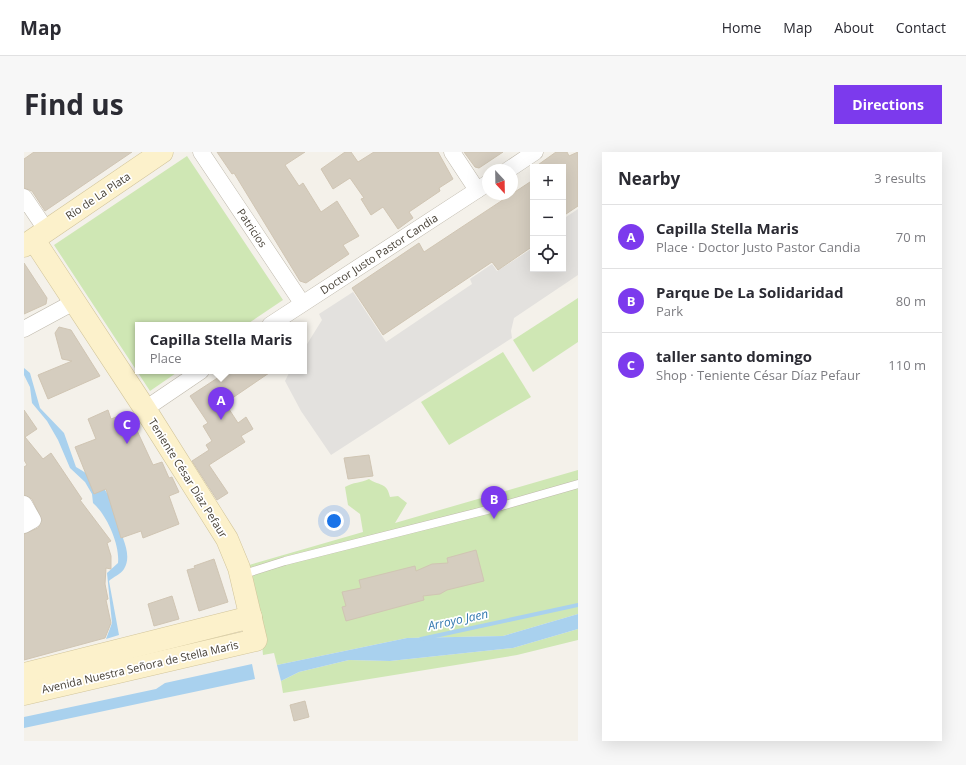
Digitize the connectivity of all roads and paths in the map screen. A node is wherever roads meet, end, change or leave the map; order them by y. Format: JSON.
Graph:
{"nodes":[{"id":1,"x":162,"y":152,"type":"edge"},
{"id":2,"x":201,"y":152,"type":"edge"},
{"id":3,"x":452,"y":152,"type":"edge"},
{"id":4,"x":535,"y":152,"type":"edge"},
{"id":5,"x":517,"y":164,"type":"edge"},
{"id":6,"x":482,"y":186,"type":"edge"},
{"id":7,"x":482,"y":188,"type":"edge"},
{"id":8,"x":24,"y":197,"type":"edge"},
{"id":9,"x":35,"y":239,"type":"edge"},
{"id":10,"x":74,"y":302,"type":"junction"},
{"id":11,"x":302,"y":303,"type":"junction"},
{"id":12,"x":274,"y":322,"type":"edge"},
{"id":13,"x":24,"y":329,"type":"edge"},
{"id":14,"x":196,"y":374,"type":"edge"},
{"id":15,"x":145,"y":408,"type":"junction"},
{"id":16,"x":578,"y":484,"type":"edge"},
{"id":17,"x":24,"y":504,"type":"edge"},
{"id":18,"x":24,"y":525,"type":"edge"},
{"id":19,"x":240,"y":575,"type":"junction"},
{"id":20,"x":251,"y":617,"type":"junction"},
{"id":21,"x":257,"y":645,"type":"joint"},
{"id":22,"x":24,"y":674,"type":"edge"},
{"id":23,"x":24,"y":694,"type":"edge"}],
"edges":[{"from":1,"to":9,"type":"street","name":"Río de La Plata"},
{"from":2,"to":11,"type":"street","name":"Patricios"},
{"from":3,"to":6,"type":"street"},
{"from":4,"to":5,"type":"street"},
{"from":7,"to":11,"type":"street","name":"Doctor Justo Pastor Candia"},
{"from":8,"to":9,"type":"street","name":"Teniente César Díaz Pefaur"},
{"from":9,"to":10,"type":"street","name":"Teniente César Díaz Pefaur"},
{"from":10,"to":13,"type":"street"},
{"from":10,"to":15,"type":"street","name":"Teniente César Díaz Pefaur"},
{"from":11,"to":12,"type":"street","name":"Doctor Justo Pastor Candia"},
{"from":14,"to":15,"type":"street"},
{"from":15,"to":19,"type":"street","name":"Teniente César Díaz Pefaur"},
{"from":16,"to":19,"type":"lane"},
{"from":17,"to":18,"type":"street"},
{"from":19,"to":20,"type":"street","name":"Teniente César Díaz Pefaur"},
{"from":20,"to":21,"type":"street","name":"Teniente César Díaz Pefaur"},
{"from":20,"to":22,"type":"street","name":"Avenida Nuestra Señora de Stella Maris"},
{"from":21,"to":23,"type":"street","name":"Avenida Nuestra Señora de Stella Maris"}]}
